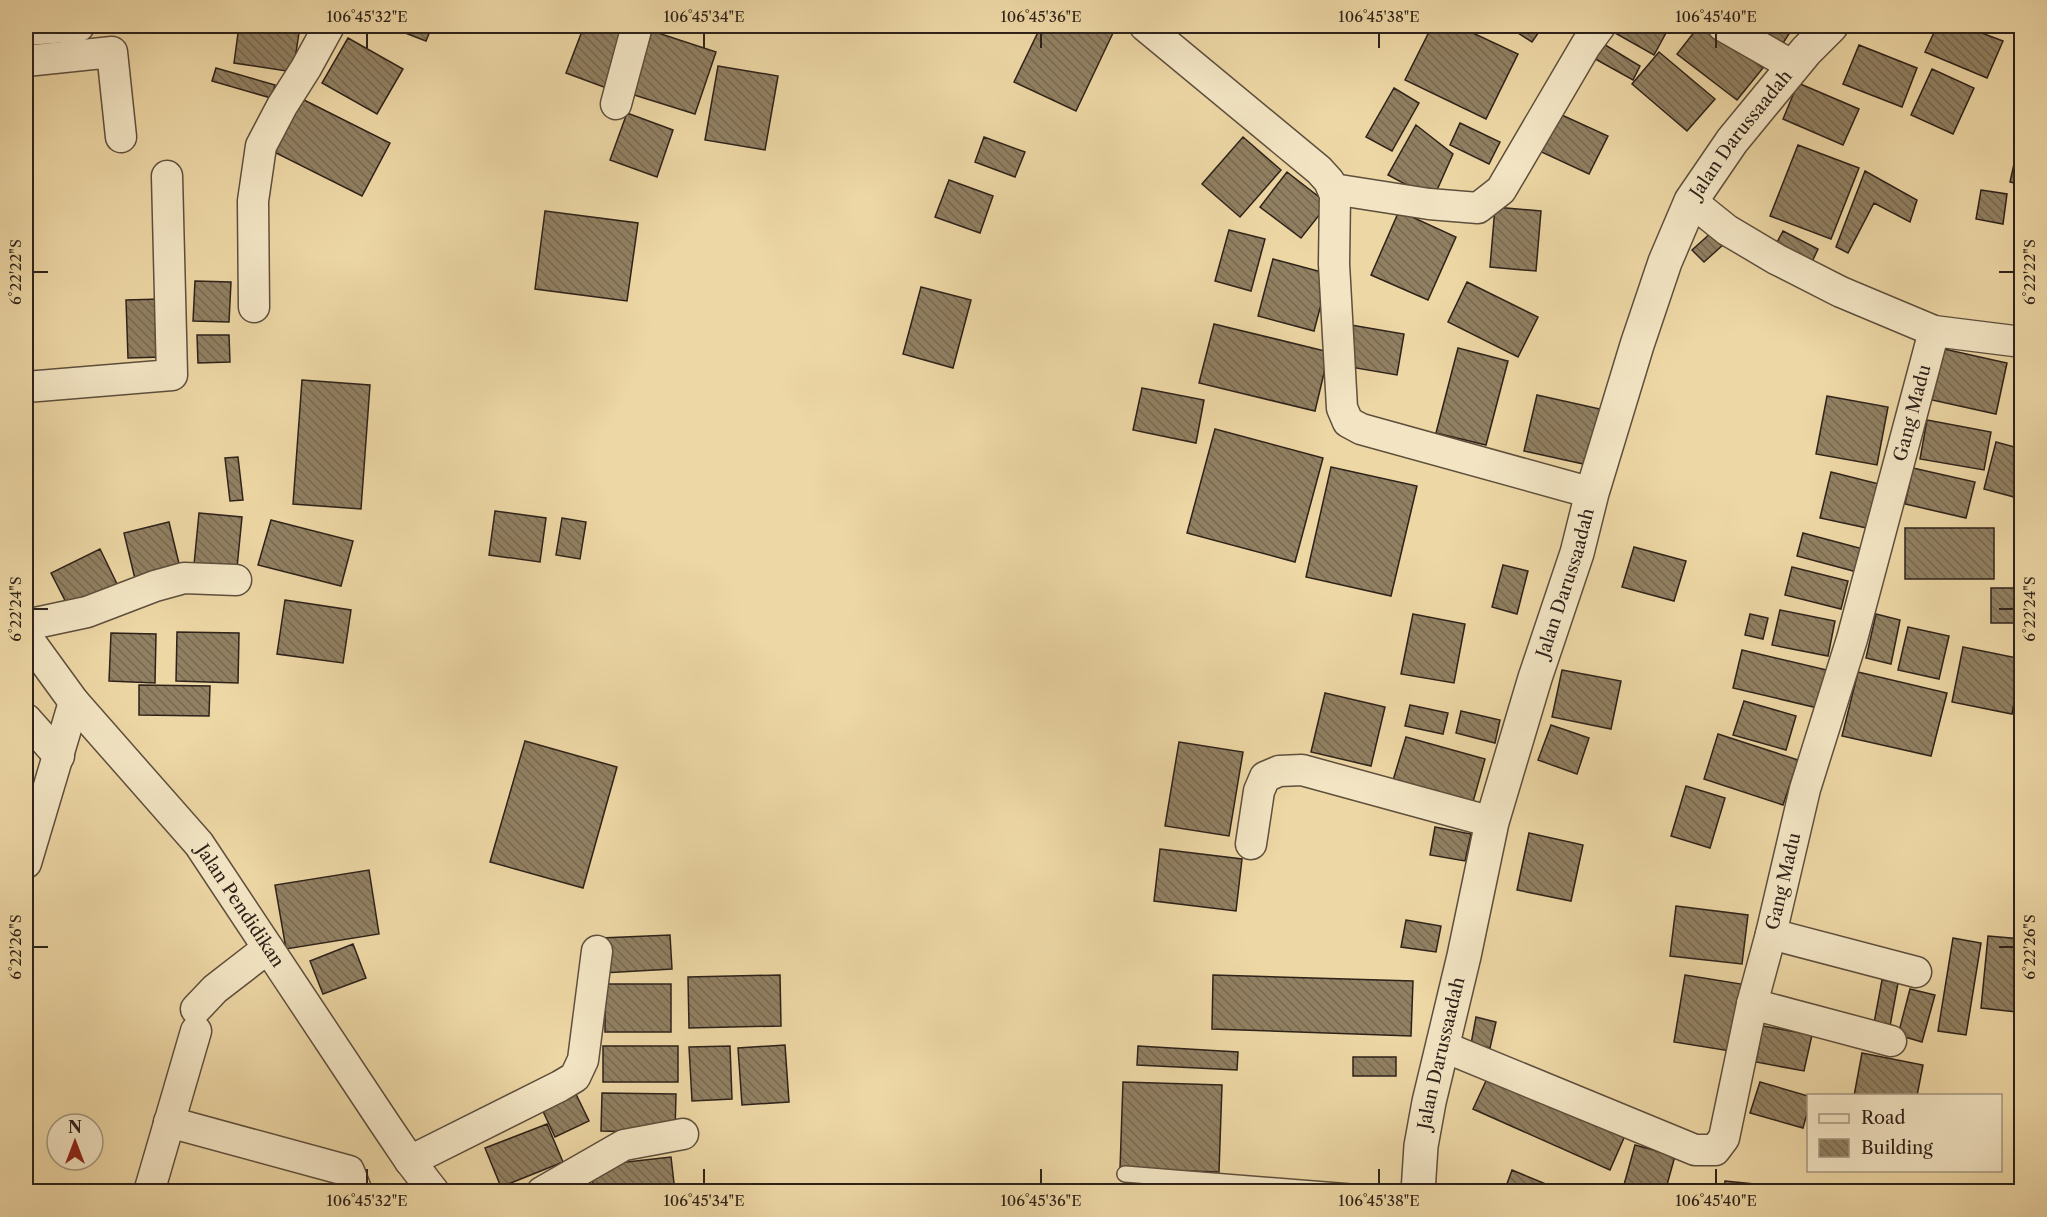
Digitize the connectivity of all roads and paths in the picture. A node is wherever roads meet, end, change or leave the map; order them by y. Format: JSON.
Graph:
{"nodes":[{"id":1,"x":79,"y":26,"type":"edge"},
{"id":2,"x":329,"y":26,"type":"edge"},
{"id":3,"x":637,"y":26,"type":"edge"},
{"id":4,"x":1146,"y":26,"type":"edge"},
{"id":5,"x":1600,"y":26,"type":"edge"},
{"id":6,"x":1723,"y":26,"type":"edge"},
{"id":7,"x":1831,"y":26,"type":"edge"},
{"id":8,"x":26,"y":30,"type":"edge"},
{"id":9,"x":26,"y":61,"type":"edge"},
{"id":10,"x":1793,"y":66,"type":"junction"},
{"id":11,"x":616,"y":104,"type":"dead end"},
{"id":12,"x":121,"y":137,"type":"dead end"},
{"id":13,"x":167,"y":176,"type":"dead end"},
{"id":14,"x":1333,"y":189,"type":"junction"},
{"id":15,"x":1692,"y":201,"type":"junction"},
{"id":16,"x":254,"y":308,"type":"dead end"},
{"id":17,"x":1934,"y":330,"type":"junction"},
{"id":18,"x":2022,"y":342,"type":"edge"},
{"id":19,"x":26,"y":387,"type":"edge"},
{"id":20,"x":1592,"y":493,"type":"junction"},
{"id":21,"x":236,"y":580,"type":"dead end"},
{"id":22,"x":26,"y":625,"type":"edge"},
{"id":23,"x":26,"y":636,"type":"edge"},
{"id":24,"x":74,"y":702,"type":"junction"},
{"id":25,"x":26,"y":719,"type":"edge"},
{"id":26,"x":59,"y":756,"type":"junction"},
{"id":27,"x":1492,"y":822,"type":"junction"},
{"id":28,"x":1251,"y":844,"type":"dead end"},
{"id":29,"x":26,"y":863,"type":"edge"},
{"id":30,"x":1771,"y":934,"type":"junction"},
{"id":31,"x":268,"y":948,"type":"junction"},
{"id":32,"x":597,"y":951,"type":"dead end"},
{"id":33,"x":1916,"y":972,"type":"dead end"},
{"id":34,"x":1752,"y":1004,"type":"junction"},
{"id":35,"x":1891,"y":1041,"type":"dead end"},
{"id":36,"x":1442,"y":1046,"type":"junction"},
{"id":37,"x":169,"y":1122,"type":"junction"},
{"id":38,"x":683,"y":1134,"type":"dead end"},
{"id":39,"x":410,"y":1161,"type":"junction"},
{"id":40,"x":1125,"y":1174,"type":"dead end"},
{"id":41,"x":149,"y":1191,"type":"edge"},
{"id":42,"x":357,"y":1191,"type":"edge"},
{"id":43,"x":434,"y":1191,"type":"edge"},
{"id":44,"x":542,"y":1191,"type":"edge"},
{"id":45,"x":1351,"y":1191,"type":"edge"},
{"id":46,"x":1418,"y":1191,"type":"edge"}],
"edges":[{"from":1,"to":8,"type":"street"},
{"from":2,"to":16,"type":"street"},
{"from":3,"to":11,"type":"street"},
{"from":4,"to":14,"type":"street"},
{"from":5,"to":14,"type":"street"},
{"from":6,"to":10,"type":"street"},
{"from":7,"to":10,"type":"street","name":"Jalan Darussaadah"},
{"from":9,"to":12,"type":"street"},
{"from":10,"to":15,"type":"street","name":"Jalan Darussaadah"},
{"from":13,"to":19,"type":"street"},
{"from":14,"to":20,"type":"street"},
{"from":15,"to":17,"type":"street"},
{"from":15,"to":20,"type":"street","name":"Jalan Darussaadah"},
{"from":17,"to":18,"type":"street"},
{"from":17,"to":30,"type":"street","name":"Gang Madu"},
{"from":20,"to":27,"type":"street","name":"Jalan Darussaadah"},
{"from":21,"to":22,"type":"street"},
{"from":23,"to":24,"type":"street","name":"Jalan Pendidikan"},
{"from":24,"to":26,"type":"street"},
{"from":24,"to":31,"type":"street","name":"Jalan Pendidikan"},
{"from":25,"to":26,"type":"street"},
{"from":26,"to":29,"type":"street"},
{"from":27,"to":28,"type":"street"},
{"from":27,"to":36,"type":"street","name":"Jalan Darussaadah"},
{"from":30,"to":33,"type":"street"},
{"from":30,"to":34,"type":"street","name":"Gang Madu"},
{"from":31,"to":37,"type":"street"},
{"from":31,"to":39,"type":"street","name":"Jalan Pendidikan"},
{"from":32,"to":39,"type":"street"},
{"from":34,"to":35,"type":"street"},
{"from":34,"to":36,"type":"street","name":"Gang Madu"},
{"from":36,"to":46,"type":"street","name":"Jalan Darussaadah"},
{"from":37,"to":41,"type":"street"},
{"from":37,"to":42,"type":"street"},
{"from":38,"to":44,"type":"street"},
{"from":39,"to":43,"type":"street","name":"Jalan Pendidikan"},
{"from":40,"to":45,"type":"lane"}]}
